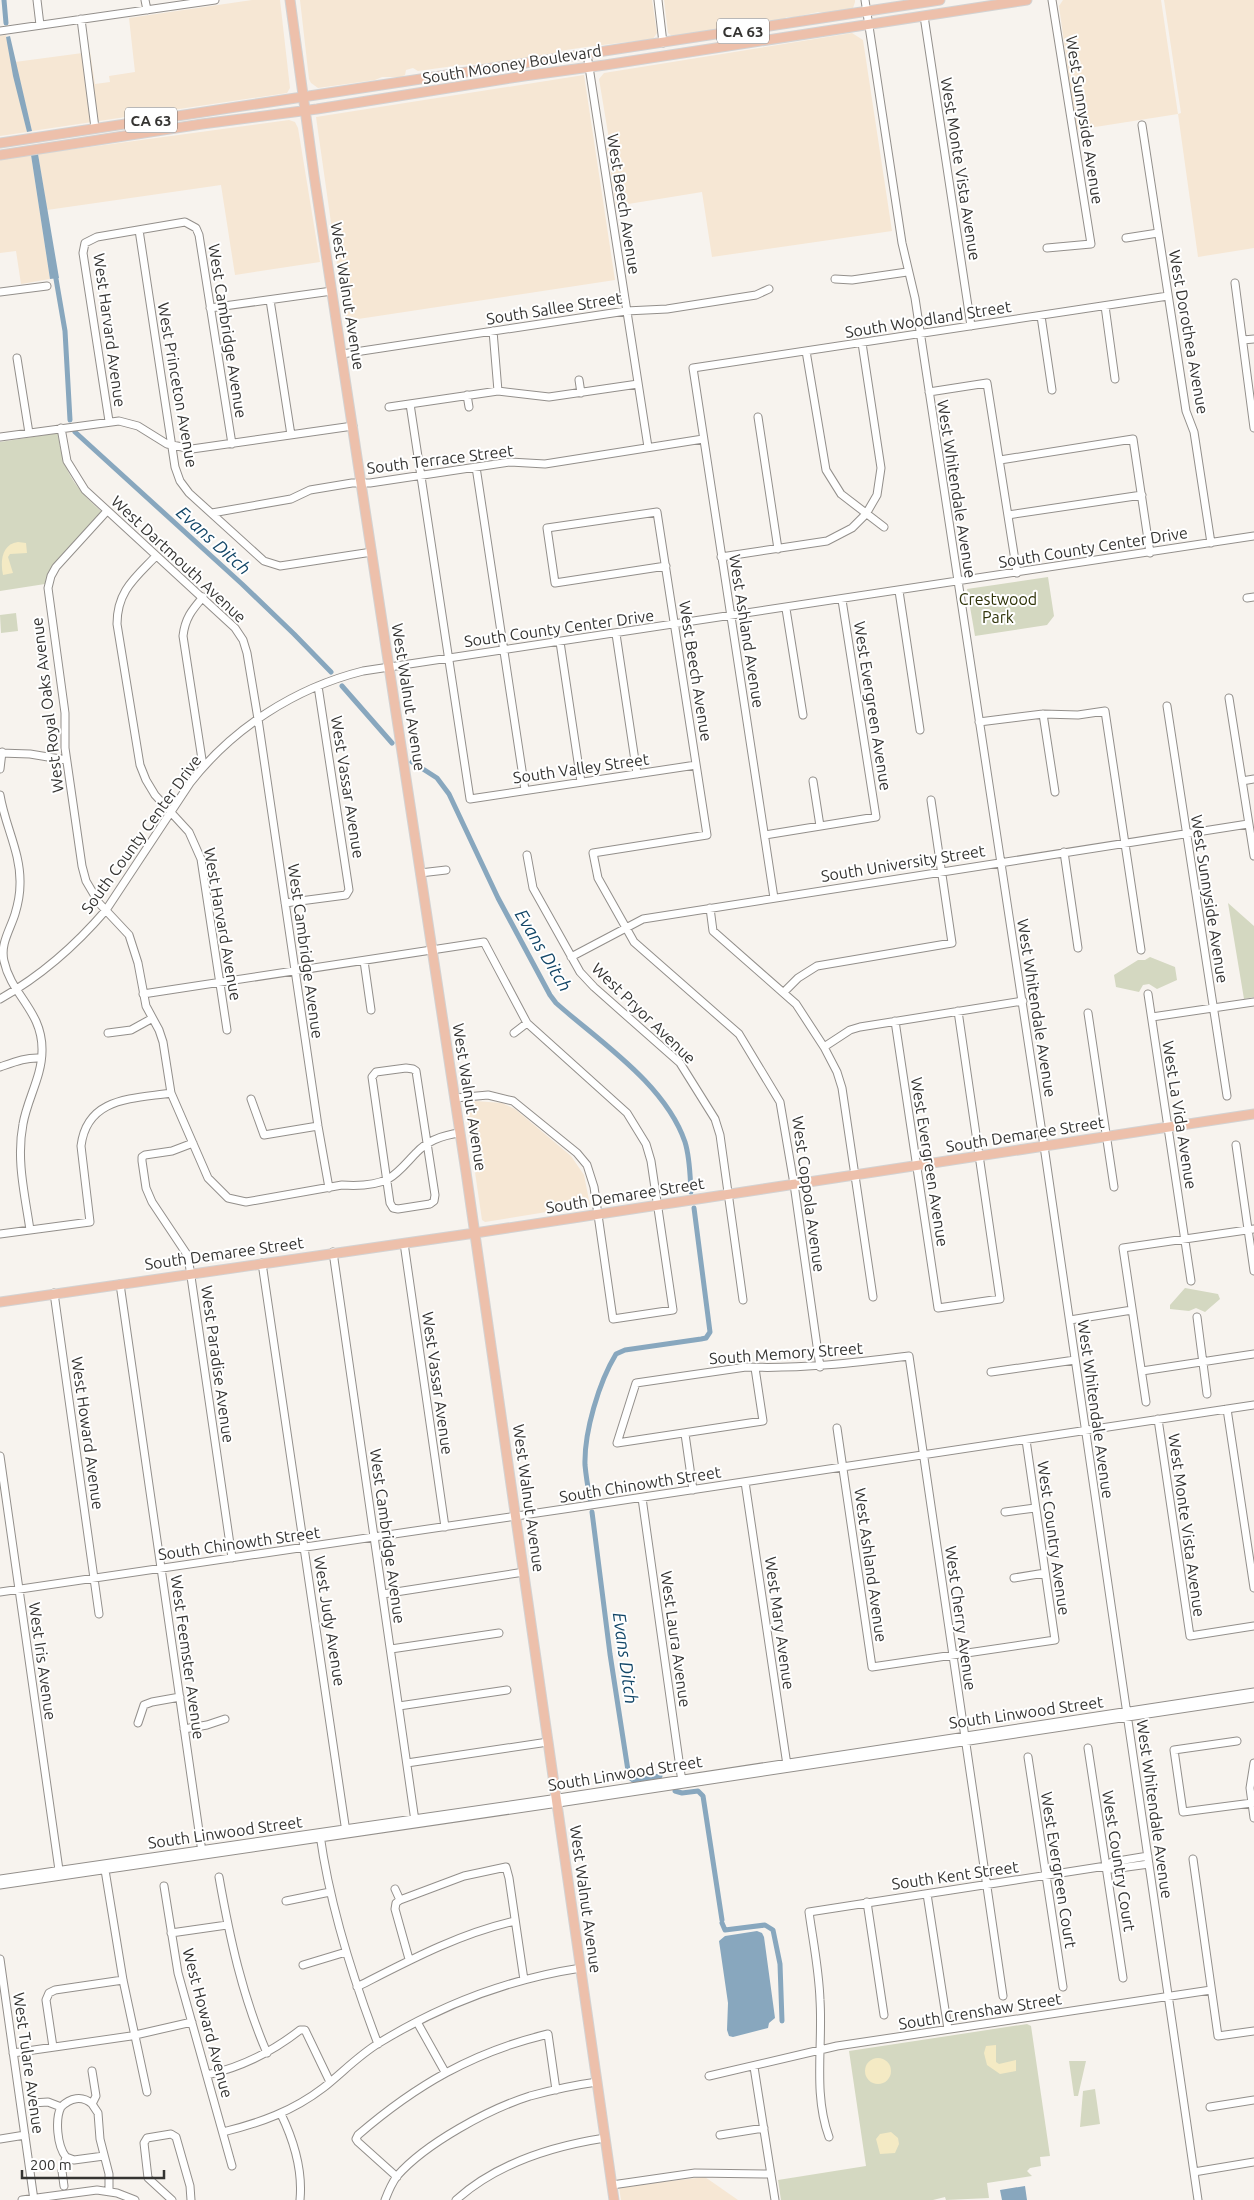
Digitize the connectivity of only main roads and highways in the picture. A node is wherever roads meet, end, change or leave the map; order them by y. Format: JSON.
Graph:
{"nodes":[{"id":1,"x":290,"y":0,"type":"edge"},
{"id":2,"x":940,"y":0,"type":"edge"},
{"id":3,"x":1027,"y":0,"type":"edge"},
{"id":4,"x":303,"y":97,"type":"junction"},
{"id":5,"x":304,"y":111,"type":"junction"},
{"id":6,"x":178,"y":116,"type":"junction"},
{"id":7,"x":95,"y":128,"type":"junction"},
{"id":8,"x":100,"y":140,"type":"junction"},
{"id":9,"x":0,"y":143,"type":"edge"},
{"id":10,"x":4,"y":154,"type":"edge"},
{"id":11,"x":1254,"y":1114,"type":"edge"},
{"id":12,"x":475,"y":1233,"type":"junction"},
{"id":13,"x":0,"y":1302,"type":"edge"},
{"id":14,"x":614,"y":2200,"type":"edge"}],
"edges":[{"from":1,"to":4,"type":"main road","name":"West Walnut Avenue"},
{"from":2,"to":4,"type":"main road","name":"South Mooney Boulevard","number":"CA 63"},
{"from":3,"to":5,"type":"main road","name":"South Mooney Boulevard","number":"CA 63"},
{"from":4,"to":5,"type":"main road","name":"West Walnut Avenue"},
{"from":4,"to":6,"type":"main road","name":"South Mooney Boulevard","number":"CA 63"},
{"from":5,"to":8,"type":"main road","name":"South Mooney Boulevard","number":"CA 63"},
{"from":5,"to":12,"type":"main road","name":"West Walnut Avenue"},
{"from":6,"to":7,"type":"main road","name":"South Mooney Boulevard","number":"CA 63"},
{"from":6,"to":8,"type":"main road"},
{"from":7,"to":9,"type":"main road","name":"South Mooney Boulevard","number":"CA 63"},
{"from":7,"to":10,"type":"main road"},
{"from":8,"to":10,"type":"main road","name":"South Mooney Boulevard","number":"CA 63"},
{"from":11,"to":12,"type":"main road","name":"South Demaree Street"},
{"from":12,"to":13,"type":"main road","name":"South Demaree Street"},
{"from":12,"to":14,"type":"main road","name":"West Walnut Avenue"}]}
